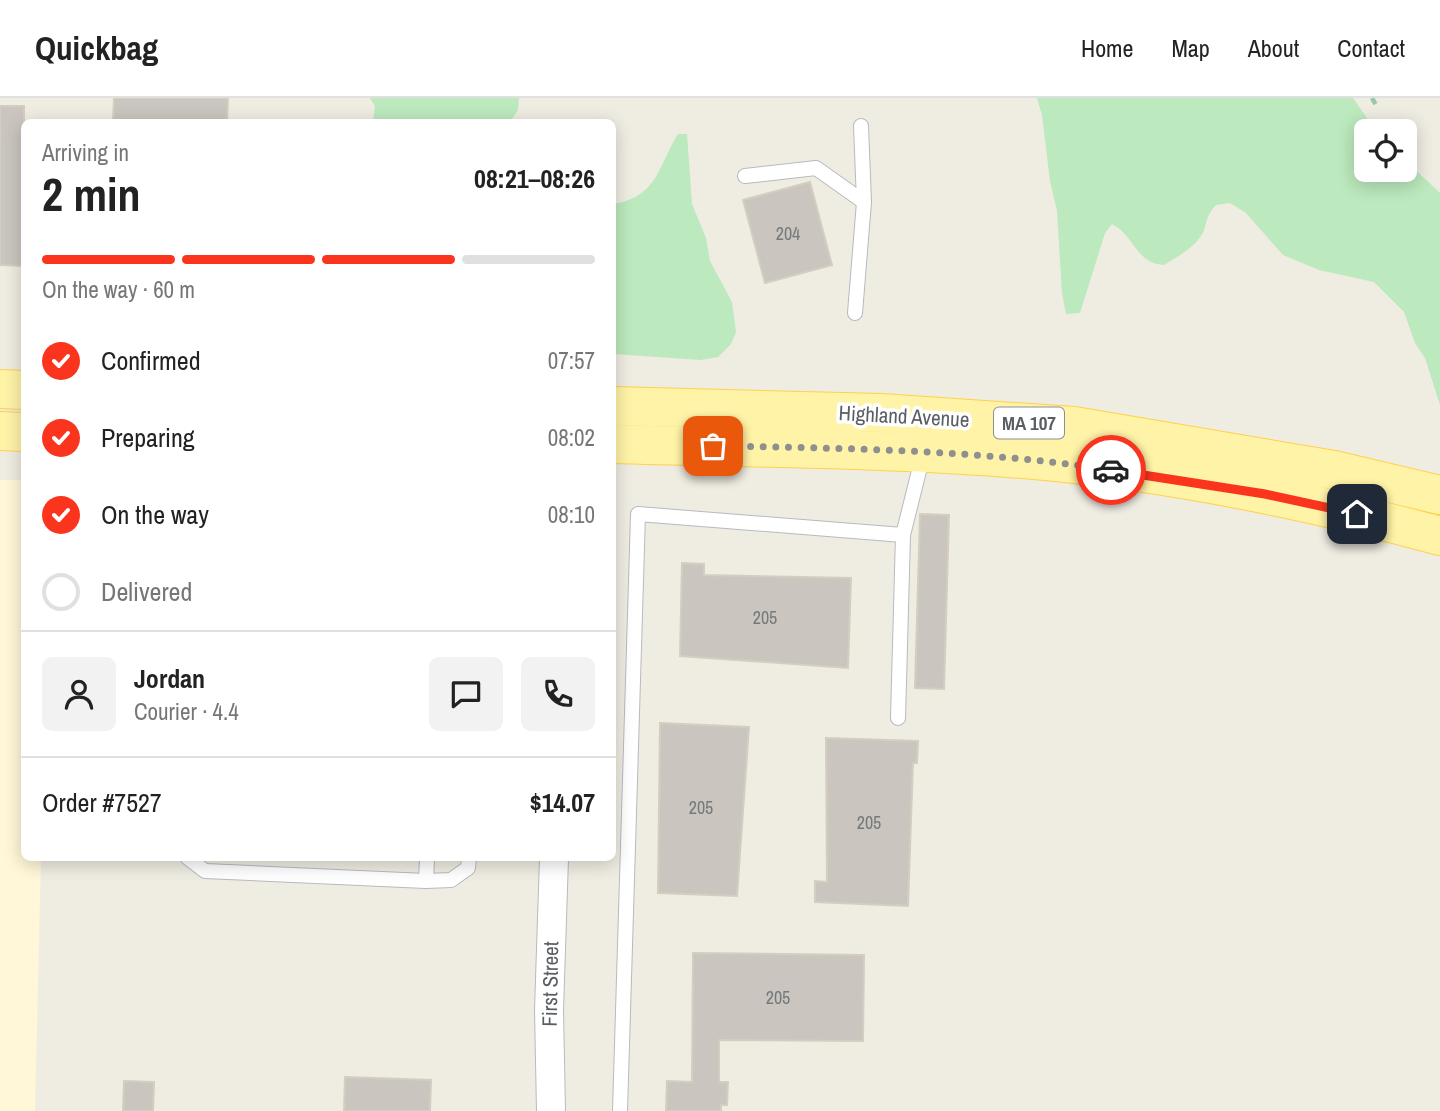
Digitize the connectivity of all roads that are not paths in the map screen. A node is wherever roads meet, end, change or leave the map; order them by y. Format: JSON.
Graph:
{"nodes":[{"id":1,"x":861,"y":126,"type":"dead end"},
{"id":2,"x":745,"y":176,"type":"dead end"},
{"id":3,"x":864,"y":202,"type":"junction"},
{"id":4,"x":855,"y":313,"type":"dead end"},
{"id":5,"x":0,"y":389,"type":"edge"},
{"id":6,"x":21,"y":390,"type":"edge"},
{"id":7,"x":616,"y":406,"type":"edge"},
{"id":8,"x":0,"y":431,"type":"edge"},
{"id":9,"x":21,"y":432,"type":"edge"},
{"id":10,"x":616,"y":444,"type":"edge"},
{"id":11,"x":923,"y":454,"type":"junction"},
{"id":12,"x":1440,"y":495,"type":"edge"},
{"id":13,"x":903,"y":535,"type":"junction"},
{"id":14,"x":1440,"y":536,"type":"edge"},
{"id":15,"x":898,"y":718,"type":"dead end"},
{"id":16,"x":192,"y":861,"type":"edge"},
{"id":17,"x":427,"y":861,"type":"edge"},
{"id":18,"x":469,"y":861,"type":"edge"},
{"id":19,"x":554,"y":861,"type":"edge"},
{"id":20,"x":426,"y":881,"type":"junction"},
{"id":21,"x":551,"y":1111,"type":"edge"},
{"id":22,"x":620,"y":1111,"type":"edge"}],
"edges":[{"from":1,"to":3,"type":"lane"},
{"from":2,"to":3,"type":"lane"},
{"from":3,"to":4,"type":"lane"},
{"from":5,"to":6,"type":"main road"},
{"from":7,"to":12,"type":"main road","name":"Highland Avenue","number":"MA 107"},
{"from":8,"to":9,"type":"main road"},
{"from":10,"to":11,"type":"main road","name":"Highland Avenue","number":"MA 107"},
{"from":11,"to":13,"type":"lane"},
{"from":11,"to":14,"type":"main road","name":"Highland Avenue","number":"MA 107"},
{"from":13,"to":15,"type":"lane"},
{"from":13,"to":22,"type":"lane"},
{"from":16,"to":20,"type":"lane"},
{"from":17,"to":20,"type":"lane"},
{"from":18,"to":20,"type":"lane"},
{"from":19,"to":21,"type":"street","name":"First Street"}]}
